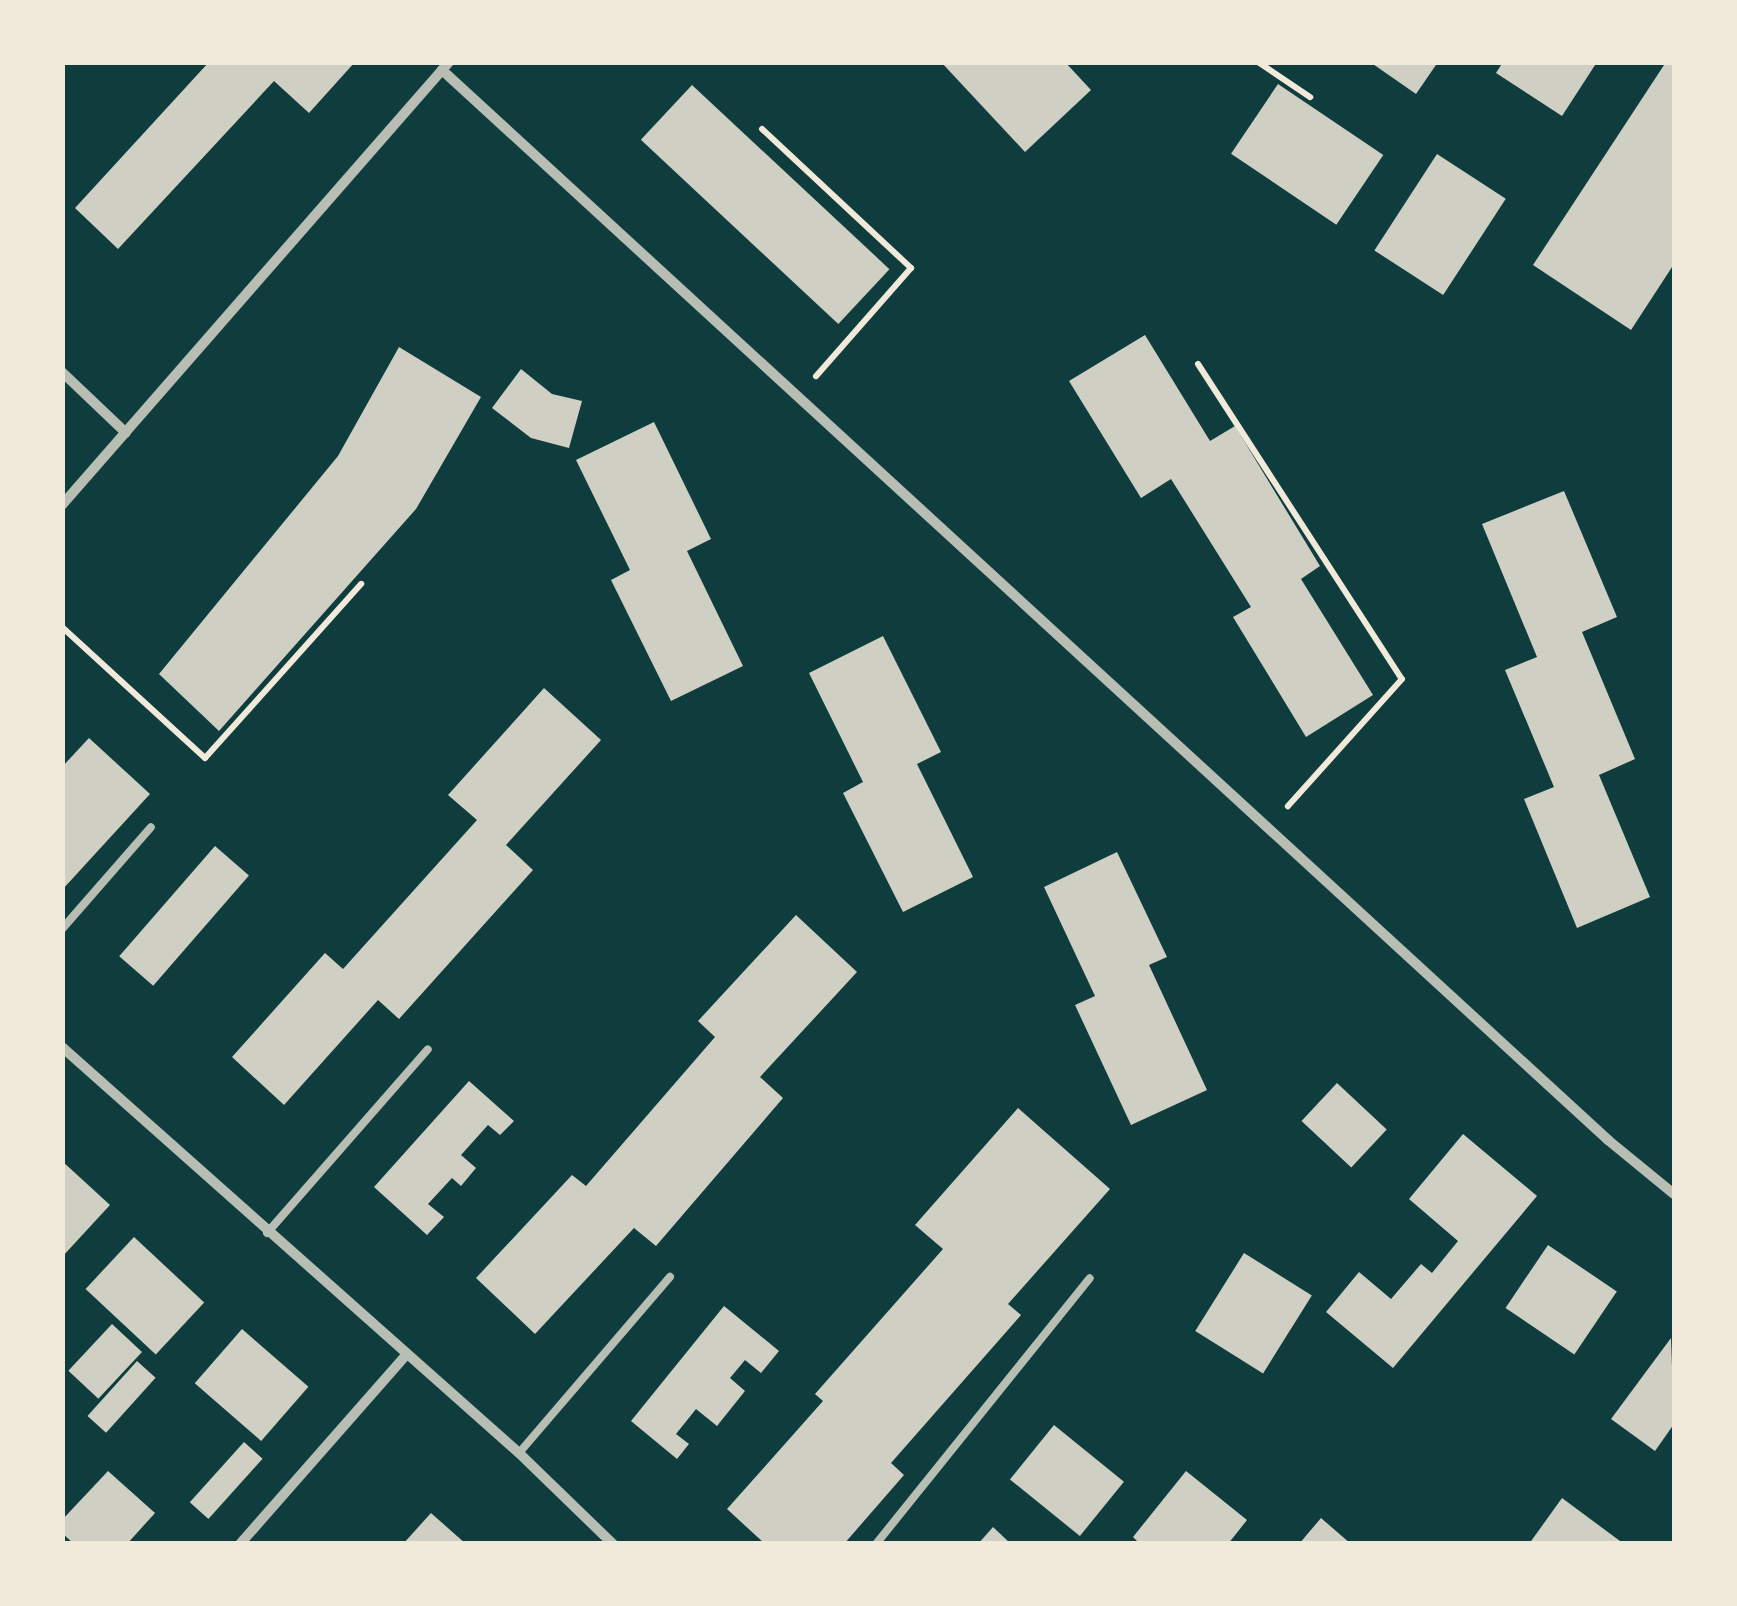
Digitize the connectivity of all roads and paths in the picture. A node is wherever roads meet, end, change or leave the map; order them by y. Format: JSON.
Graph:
{"nodes":[{"id":1,"x":1258,"y":62,"type":"edge"},
{"id":2,"x":445,"y":66,"type":"edge"},
{"id":3,"x":1310,"y":97,"type":"dead end"},
{"id":4,"x":762,"y":130,"type":"dead end"},
{"id":5,"x":1198,"y":364,"type":"dead end"},
{"id":6,"x":62,"y":372,"type":"edge"},
{"id":7,"x":798,"y":396,"type":"junction"},
{"id":8,"x":126,"y":433,"type":"junction"},
{"id":9,"x":62,"y":505,"type":"edge"},
{"id":10,"x":360,"y":584,"type":"dead end"},
{"id":11,"x":62,"y":627,"type":"edge"},
{"id":12,"x":151,"y":827,"type":"dead end"},
{"id":13,"x":1267,"y":830,"type":"junction"},
{"id":14,"x":62,"y":930,"type":"edge"},
{"id":15,"x":62,"y":1047,"type":"edge"},
{"id":16,"x":428,"y":1049,"type":"dead end"},
{"id":17,"x":1674,"y":1194,"type":"edge"},
{"id":18,"x":267,"y":1232,"type":"junction"},
{"id":19,"x":670,"y":1277,"type":"dead end"},
{"id":20,"x":1090,"y":1278,"type":"dead end"},
{"id":21,"x":406,"y":1355,"type":"junction"},
{"id":22,"x":520,"y":1453,"type":"junction"},
{"id":23,"x":240,"y":1544,"type":"edge"},
{"id":24,"x":613,"y":1544,"type":"edge"},
{"id":25,"x":876,"y":1544,"type":"edge"}],
"edges":[{"from":1,"to":3,"type":"path"},
{"from":2,"to":7,"type":"street"},
{"from":2,"to":8,"type":"street"},
{"from":4,"to":7,"type":"path"},
{"from":5,"to":13,"type":"path"},
{"from":6,"to":8,"type":"street"},
{"from":7,"to":13,"type":"street"},
{"from":8,"to":9,"type":"street"},
{"from":10,"to":11,"type":"path"},
{"from":12,"to":14,"type":"lane"},
{"from":13,"to":17,"type":"street"},
{"from":15,"to":18,"type":"street"},
{"from":16,"to":18,"type":"lane"},
{"from":18,"to":21,"type":"street"},
{"from":19,"to":22,"type":"lane"},
{"from":20,"to":25,"type":"lane"},
{"from":21,"to":22,"type":"street"},
{"from":21,"to":23,"type":"street"},
{"from":22,"to":24,"type":"street"}]}
